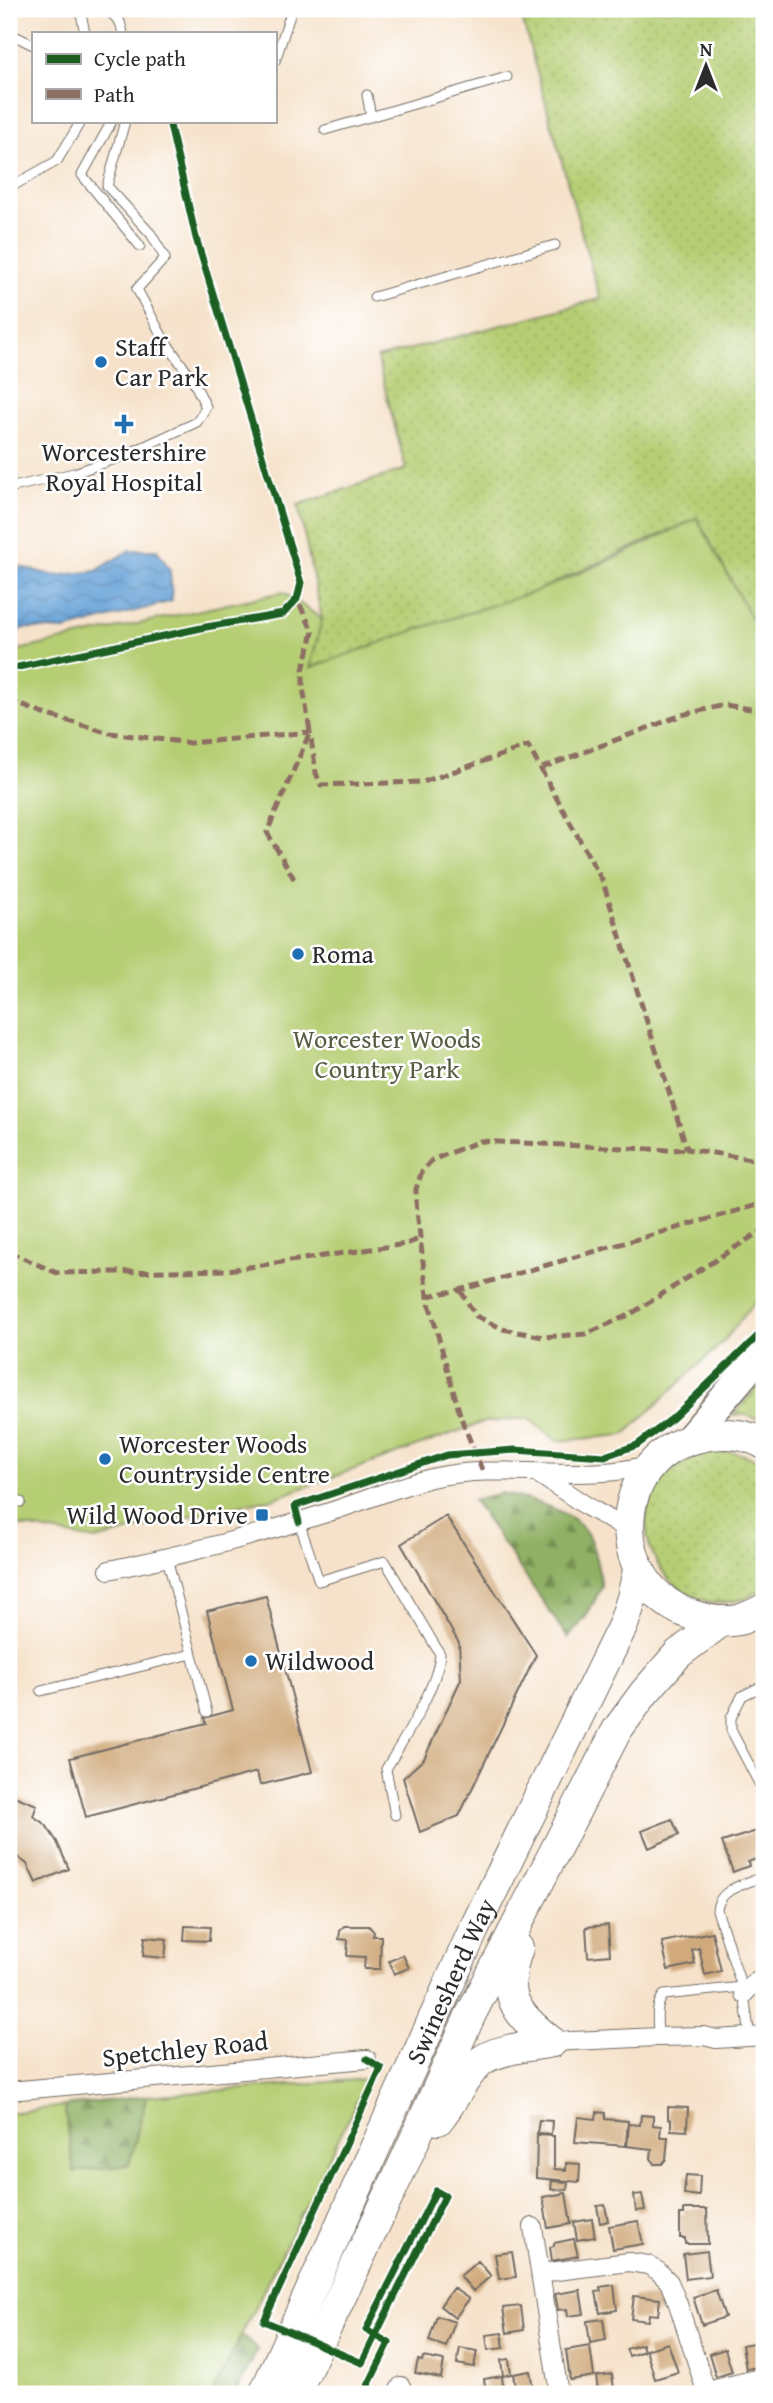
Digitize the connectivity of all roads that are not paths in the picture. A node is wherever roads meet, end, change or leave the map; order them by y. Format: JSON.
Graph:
{"nodes":[{"id":1,"x":80,"y":9,"type":"edge"},
{"id":2,"x":107,"y":9,"type":"edge"},
{"id":3,"x":292,"y":9,"type":"edge"},
{"id":4,"x":85,"y":32,"type":"edge"},
{"id":5,"x":123,"y":32,"type":"edge"},
{"id":6,"x":9,"y":33,"type":"edge"},
{"id":7,"x":32,"y":44,"type":"edge"},
{"id":8,"x":276,"y":58,"type":"edge"},
{"id":9,"x":508,"y":77,"type":"dead end"},
{"id":10,"x":367,"y":95,"type":"dead end"},
{"id":11,"x":371,"y":117,"type":"junction"},
{"id":12,"x":80,"y":122,"type":"edge"},
{"id":13,"x":111,"y":122,"type":"edge"},
{"id":14,"x":125,"y":122,"type":"edge"},
{"id":15,"x":325,"y":130,"type":"dead end"},
{"id":16,"x":9,"y":188,"type":"edge"},
{"id":17,"x":555,"y":245,"type":"dead end"},
{"id":18,"x":139,"y":246,"type":"dead end"},
{"id":19,"x":374,"y":298,"type":"dead end"},
{"id":20,"x":9,"y":488,"type":"edge"},
{"id":21,"x":764,"y":1351,"type":"edge"},
{"id":22,"x":688,"y":1440,"type":"junction"},
{"id":23,"x":764,"y":1444,"type":"edge"},
{"id":24,"x":653,"y":1464,"type":"junction"},
{"id":25,"x":537,"y":1473,"type":"junction"},
{"id":26,"x":9,"y":1498,"type":"edge"},
{"id":27,"x":21,"y":1502,"type":"dead end"},
{"id":28,"x":299,"y":1522,"type":"junction"},
{"id":29,"x":628,"y":1530,"type":"junction"},
{"id":30,"x":167,"y":1558,"type":"junction"},
{"id":31,"x":109,"y":1570,"type":"dead end"},
{"id":32,"x":638,"y":1570,"type":"junction"},
{"id":33,"x":764,"y":1609,"type":"edge"},
{"id":34,"x":722,"y":1621,"type":"junction"},
{"id":35,"x":192,"y":1654,"type":"junction"},
{"id":36,"x":764,"y":1685,"type":"edge"},
{"id":37,"x":41,"y":1691,"type":"dead end"},
{"id":38,"x":207,"y":1712,"type":"dead end"},
{"id":39,"x":618,"y":1730,"type":"junction"},
{"id":40,"x":764,"y":1793,"type":"edge"},
{"id":41,"x":395,"y":1815,"type":"dead end"},
{"id":42,"x":764,"y":1876,"type":"edge"},
{"id":43,"x":764,"y":1977,"type":"edge"},
{"id":44,"x":743,"y":1990,"type":"junction"},
{"id":45,"x":759,"y":2033,"type":"edge"},
{"id":46,"x":658,"y":2037,"type":"junction"},
{"id":47,"x":552,"y":2042,"type":"junction"},
{"id":48,"x":367,"y":2059,"type":"dead end"},
{"id":49,"x":9,"y":2091,"type":"edge"},
{"id":50,"x":406,"y":2159,"type":"junction"},
{"id":51,"x":533,"y":2227,"type":"dead end"},
{"id":52,"x":541,"y":2273,"type":"junction"},
{"id":53,"x":764,"y":2377,"type":"edge"},
{"id":54,"x":707,"y":2392,"type":"edge"},
{"id":55,"x":264,"y":2394,"type":"edge"},
{"id":56,"x":295,"y":2394,"type":"edge"},
{"id":57,"x":559,"y":2394,"type":"edge"}],
"edges":[{"from":1,"to":4,"type":"lane"},
{"from":2,"to":5,"type":"lane"},
{"from":3,"to":8,"type":"lane"},
{"from":6,"to":7,"type":"lane"},
{"from":9,"to":11,"type":"lane"},
{"from":10,"to":11,"type":"lane"},
{"from":11,"to":15,"type":"lane"},
{"from":12,"to":16,"type":"lane"},
{"from":13,"to":18,"type":"lane"},
{"from":14,"to":20,"type":"lane"},
{"from":17,"to":19,"type":"lane"},
{"from":21,"to":22,"type":"main road"},
{"from":22,"to":23,"type":"highway"},
{"from":22,"to":24,"type":"highway"},
{"from":24,"to":25,"type":"street"},
{"from":24,"to":29,"type":"highway"},
{"from":25,"to":28,"type":"street"},
{"from":25,"to":29,"type":"street"},
{"from":26,"to":27,"type":"lane"},
{"from":28,"to":30,"type":"street"},
{"from":28,"to":41,"type":"lane"},
{"from":29,"to":32,"type":"highway"},
{"from":30,"to":31,"type":"street"},
{"from":30,"to":35,"type":"lane"},
{"from":32,"to":34,"type":"highway"},
{"from":32,"to":55,"type":"highway","name":"Swinesherd Way"},
{"from":33,"to":34,"type":"highway"},
{"from":34,"to":39,"type":"highway","name":"Swinesherd Way"},
{"from":35,"to":37,"type":"lane"},
{"from":35,"to":38,"type":"lane"},
{"from":36,"to":40,"type":"lane"},
{"from":39,"to":47,"type":"highway"},
{"from":39,"to":50,"type":"highway","name":"Swinesherd Way"},
{"from":42,"to":44,"type":"lane"},
{"from":43,"to":44,"type":"street"},
{"from":44,"to":45,"type":"lane"},
{"from":44,"to":46,"type":"lane"},
{"from":45,"to":46,"type":"street"},
{"from":46,"to":47,"type":"street"},
{"from":47,"to":50,"type":"highway"},
{"from":48,"to":49,"type":"street","name":"Spetchley Road"},
{"from":50,"to":56,"type":"highway","name":"Swinesherd Way"},
{"from":51,"to":52,"type":"street"},
{"from":52,"to":54,"type":"street"},
{"from":52,"to":57,"type":"street"},
{"from":53,"to":54,"type":"street"}]}
